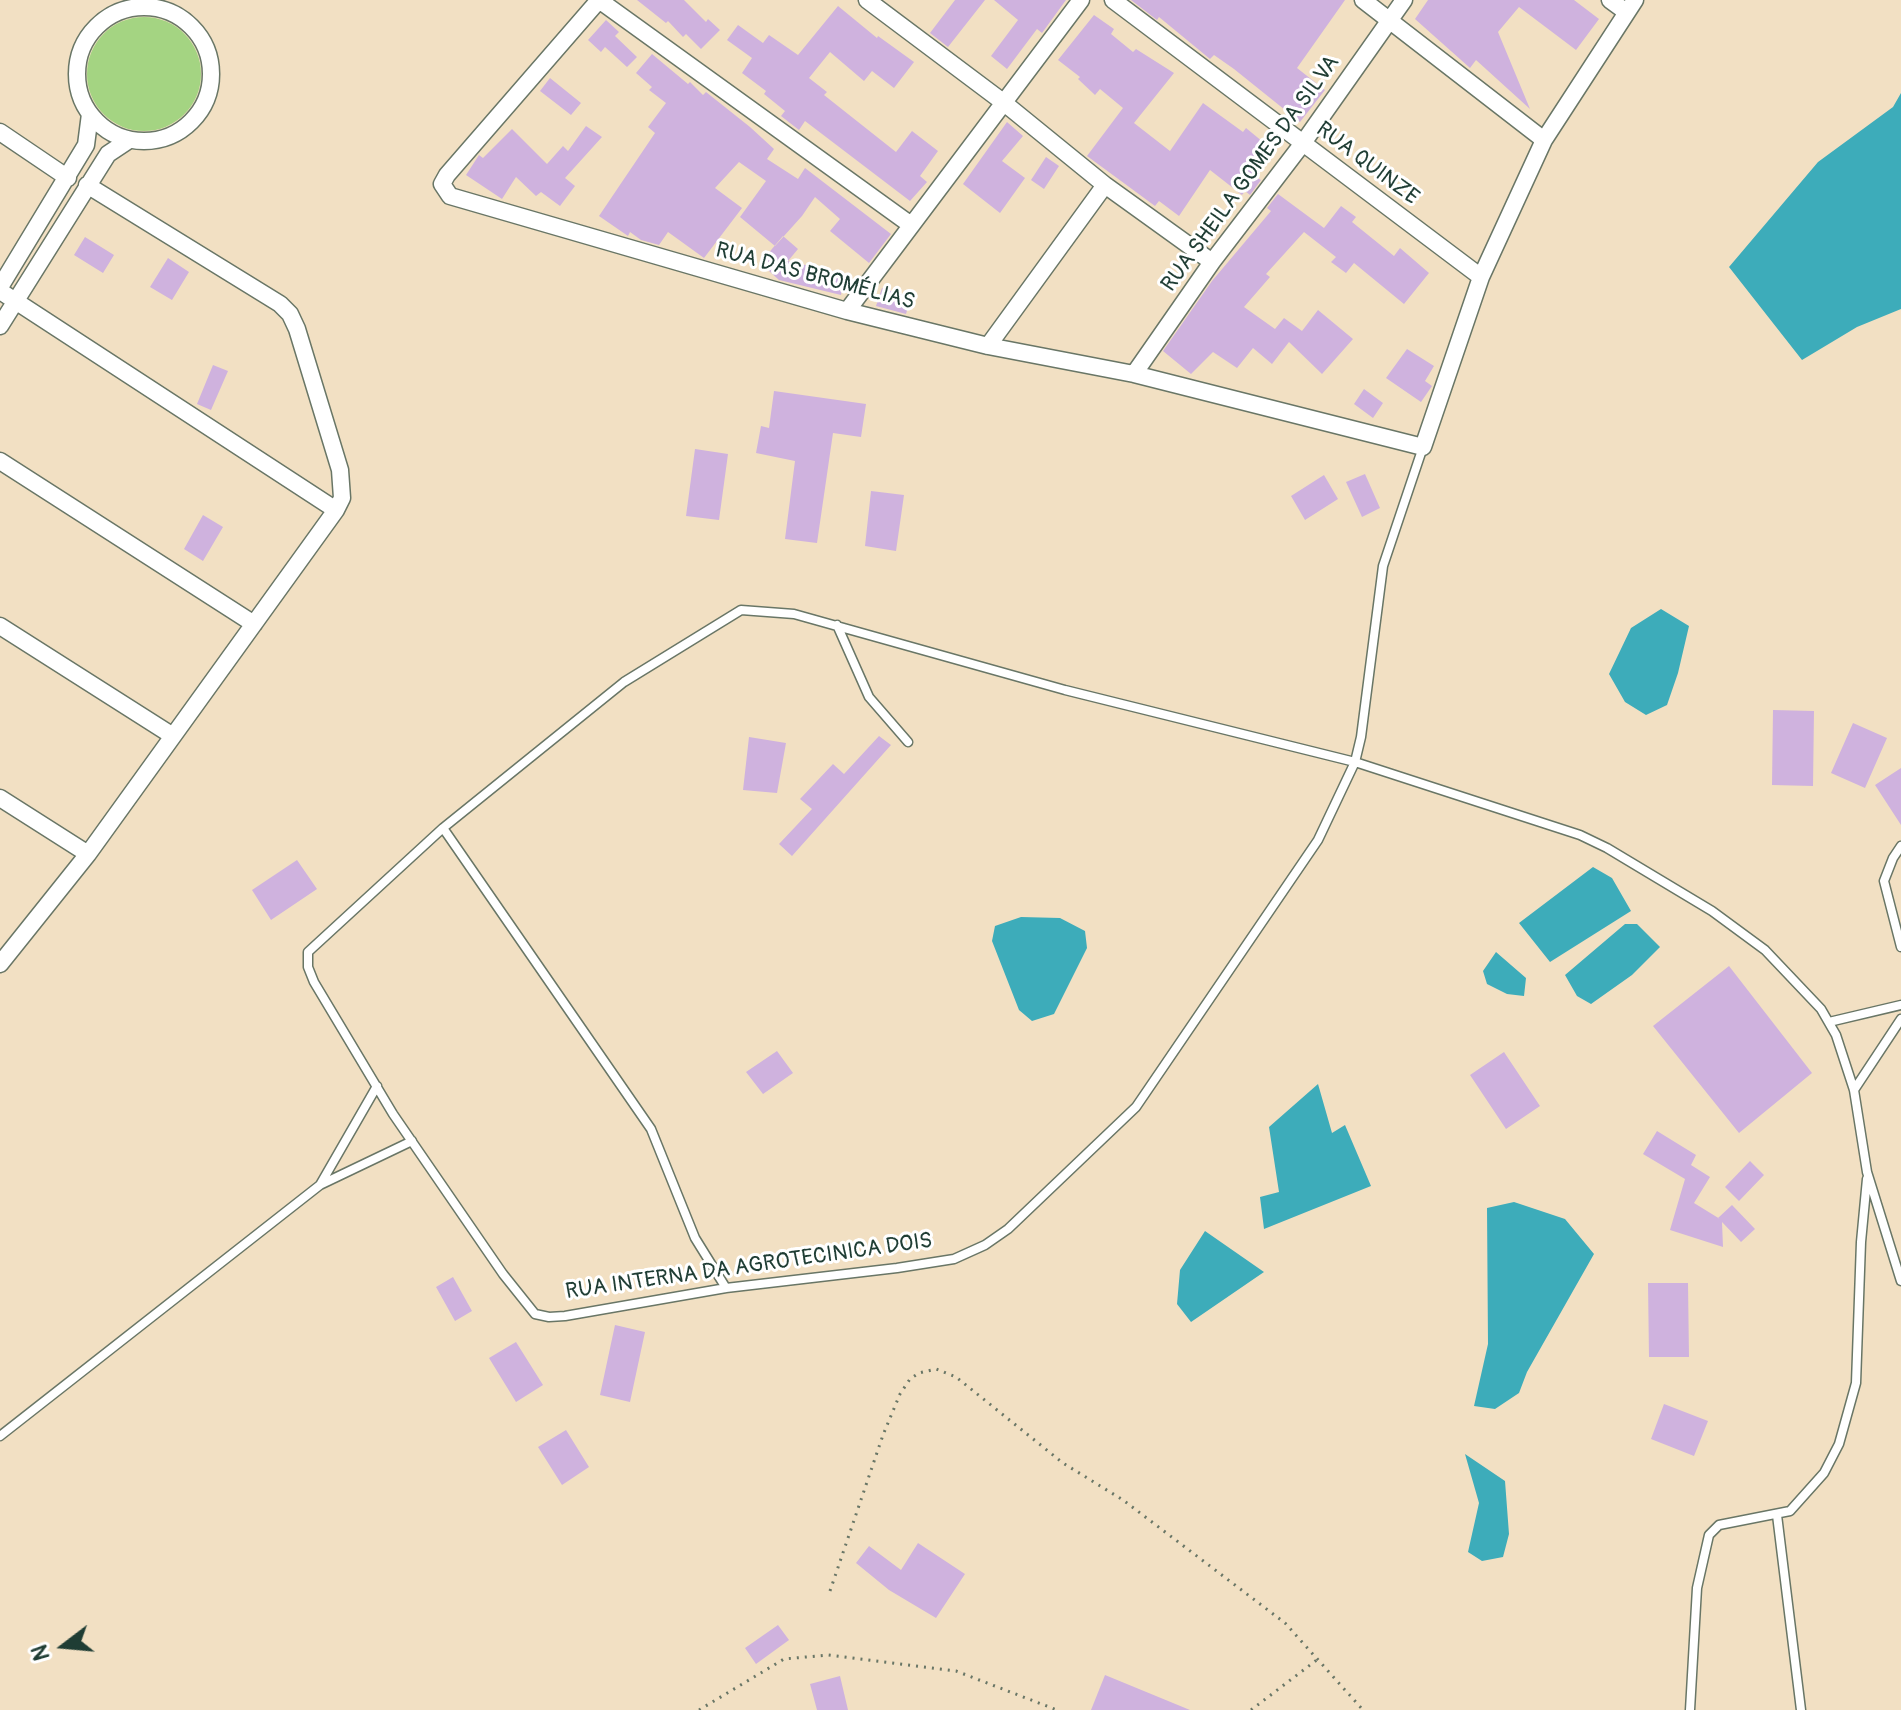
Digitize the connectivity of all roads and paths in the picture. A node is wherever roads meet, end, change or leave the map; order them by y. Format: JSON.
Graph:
{"nodes":[{"id":1,"x":599,"y":0,"type":"edge"},
{"id":2,"x":867,"y":0,"type":"edge"},
{"id":3,"x":1081,"y":0,"type":"edge"},
{"id":4,"x":1113,"y":0,"type":"edge"},
{"id":5,"x":1363,"y":0,"type":"edge"},
{"id":6,"x":1404,"y":0,"type":"edge"},
{"id":7,"x":1610,"y":0,"type":"edge"},
{"id":8,"x":171,"y":6,"type":"edge"},
{"id":9,"x":1630,"y":6,"type":"edge"},
{"id":10,"x":1390,"y":20,"type":"junction"},
{"id":11,"x":1003,"y":102,"type":"junction"},
{"id":12,"x":90,"y":114,"type":"junction"},
{"id":13,"x":0,"y":132,"type":"edge"},
{"id":14,"x":129,"y":140,"type":"junction"},
{"id":15,"x":1544,"y":140,"type":"junction"},
{"id":16,"x":1303,"y":143,"type":"junction"},
{"id":17,"x":68,"y":178,"type":"junction"},
{"id":18,"x":87,"y":185,"type":"junction"},
{"id":19,"x":1105,"y":185,"type":"junction"},
{"id":20,"x":911,"y":225,"type":"junction"},
{"id":21,"x":1212,"y":262,"type":"junction"},
{"id":22,"x":1481,"y":277,"type":"junction"},
{"id":23,"x":0,"y":289,"type":"edge"},
{"id":24,"x":15,"y":301,"type":"junction"},
{"id":25,"x":847,"y":311,"type":"junction"},
{"id":26,"x":0,"y":326,"type":"edge"},
{"id":27,"x":988,"y":346,"type":"junction"},
{"id":28,"x":1134,"y":374,"type":"junction"},
{"id":29,"x":1423,"y":447,"type":"junction"},
{"id":30,"x":0,"y":461,"type":"edge"},
{"id":31,"x":336,"y":510,"type":"junction"},
{"id":32,"x":254,"y":624,"type":"junction"},
{"id":33,"x":837,"y":625,"type":"junction"},
{"id":34,"x":0,"y":626,"type":"edge"},
{"id":35,"x":173,"y":736,"type":"junction"},
{"id":36,"x":908,"y":742,"type":"dead end"},
{"id":37,"x":1355,"y":762,"type":"junction"},
{"id":38,"x":0,"y":798,"type":"edge"},
{"id":39,"x":443,"y":828,"type":"junction"},
{"id":40,"x":1901,"y":846,"type":"edge"},
{"id":41,"x":88,"y":854,"type":"junction"},
{"id":42,"x":1901,"y":947,"type":"edge"},
{"id":43,"x":0,"y":964,"type":"edge"},
{"id":44,"x":1901,"y":1005,"type":"edge"},
{"id":45,"x":1901,"y":1019,"type":"edge"},
{"id":46,"x":1829,"y":1022,"type":"junction"},
{"id":47,"x":377,"y":1086,"type":"junction"},
{"id":48,"x":1854,"y":1090,"type":"junction"},
{"id":49,"x":412,"y":1141,"type":"junction"},
{"id":50,"x":1867,"y":1172,"type":"junction"},
{"id":51,"x":320,"y":1185,"type":"junction"},
{"id":52,"x":1901,"y":1281,"type":"edge"},
{"id":53,"x":726,"y":1288,"type":"junction"},
{"id":54,"x":0,"y":1436,"type":"edge"},
{"id":55,"x":1777,"y":1515,"type":"junction"},
{"id":56,"x":830,"y":1591,"type":"dead end"},
{"id":57,"x":1319,"y":1659,"type":"junction"},
{"id":58,"x":699,"y":1710,"type":"edge"},
{"id":59,"x":1057,"y":1710,"type":"edge"},
{"id":60,"x":1251,"y":1710,"type":"edge"},
{"id":61,"x":1363,"y":1710,"type":"edge"},
{"id":62,"x":1690,"y":1710,"type":"edge"},
{"id":63,"x":1801,"y":1710,"type":"edge"}],
"edges":[{"from":1,"to":20,"type":"street"},
{"from":1,"to":25,"type":"street","name":"RUA DAS BROMÉLIAS"},
{"from":2,"to":11,"type":"street"},
{"from":3,"to":11,"type":"street"},
{"from":4,"to":16,"type":"street","name":"RUA QUINZE"},
{"from":5,"to":10,"type":"street"},
{"from":6,"to":10,"type":"street","name":"RUA SHEILA GOMES DA SILVA"},
{"from":7,"to":9,"type":"street"},
{"from":8,"to":12,"type":"street"},
{"from":8,"to":14,"type":"street"},
{"from":9,"to":15,"type":"street","name":"RUA INTERNA DA AGROTECINICA DOIS"},
{"from":10,"to":15,"type":"street"},
{"from":10,"to":16,"type":"street","name":"RUA SHEILA GOMES DA SILVA"},
{"from":11,"to":19,"type":"street"},
{"from":11,"to":20,"type":"street"},
{"from":12,"to":14,"type":"street"},
{"from":12,"to":17,"type":"street"},
{"from":13,"to":17,"type":"street"},
{"from":14,"to":18,"type":"street"},
{"from":15,"to":22,"type":"street","name":"RUA INTERNA DA AGROTECINICA DOIS"},
{"from":16,"to":21,"type":"street","name":"RUA SHEILA GOMES DA SILVA"},
{"from":16,"to":22,"type":"street","name":"RUA QUINZE"},
{"from":17,"to":23,"type":"street"},
{"from":18,"to":24,"type":"street"},
{"from":18,"to":31,"type":"street"},
{"from":19,"to":21,"type":"street"},
{"from":19,"to":27,"type":"street"},
{"from":20,"to":25,"type":"street"},
{"from":21,"to":28,"type":"street","name":"RUA SHEILA GOMES DA SILVA"},
{"from":22,"to":29,"type":"street","name":"RUA INTERNA DA AGROTECINICA DOIS"},
{"from":23,"to":24,"type":"street"},
{"from":24,"to":26,"type":"street"},
{"from":24,"to":31,"type":"street"},
{"from":25,"to":27,"type":"street","name":"RUA DAS BROMÉLIAS"},
{"from":27,"to":28,"type":"street","name":"RUA DAS BROMÉLIAS"},
{"from":28,"to":29,"type":"street","name":"RUA DAS BROMÉLIAS"},
{"from":29,"to":37,"type":"lane","name":"RUA INTERNA DA AGROTECINICA DOIS"},
{"from":30,"to":32,"type":"street"},
{"from":31,"to":32,"type":"street"},
{"from":32,"to":35,"type":"street"},
{"from":33,"to":36,"type":"lane"},
{"from":33,"to":37,"type":"lane"},
{"from":33,"to":39,"type":"lane"},
{"from":34,"to":35,"type":"street"},
{"from":35,"to":41,"type":"street"},
{"from":37,"to":46,"type":"lane"},
{"from":37,"to":53,"type":"lane","name":"RUA INTERNA DA AGROTECINICA DOIS"},
{"from":38,"to":41,"type":"street"},
{"from":39,"to":47,"type":"lane"},
{"from":39,"to":53,"type":"lane"},
{"from":40,"to":42,"type":"lane"},
{"from":41,"to":43,"type":"street"},
{"from":44,"to":46,"type":"lane"},
{"from":45,"to":48,"type":"lane"},
{"from":46,"to":48,"type":"lane"},
{"from":47,"to":49,"type":"lane"},
{"from":47,"to":51,"type":"lane"},
{"from":48,"to":50,"type":"lane"},
{"from":49,"to":51,"type":"lane"},
{"from":49,"to":53,"type":"lane","name":"RUA INTERNA DA AGROTECINICA DOIS"},
{"from":50,"to":52,"type":"lane"},
{"from":50,"to":55,"type":"lane"},
{"from":51,"to":54,"type":"lane"},
{"from":55,"to":62,"type":"lane"},
{"from":55,"to":63,"type":"lane"},
{"from":56,"to":57,"type":"path"},
{"from":57,"to":60,"type":"path"},
{"from":57,"to":61,"type":"path"},
{"from":58,"to":59,"type":"path"}]}
